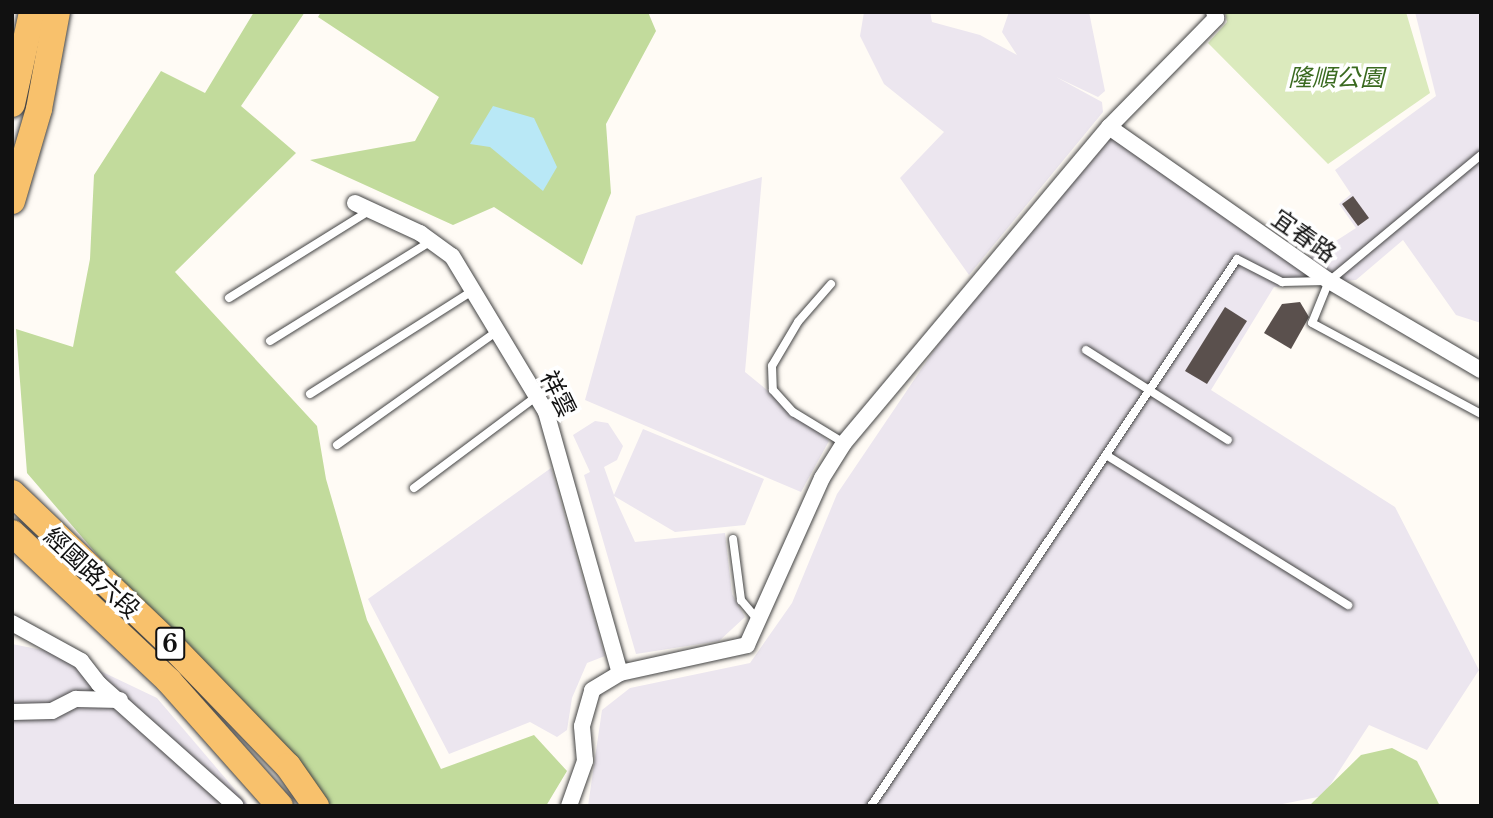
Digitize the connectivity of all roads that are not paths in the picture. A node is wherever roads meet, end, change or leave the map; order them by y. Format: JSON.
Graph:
{"nodes":[{"id":1,"x":32,"y":12,"type":"edge"},
{"id":2,"x":57,"y":12,"type":"edge"},
{"id":3,"x":1214,"y":12,"type":"edge"},
{"id":4,"x":12,"y":104,"type":"edge"},
{"id":5,"x":1109,"y":127,"type":"junction"},
{"id":6,"x":1481,"y":155,"type":"edge"},
{"id":7,"x":12,"y":201,"type":"edge"},
{"id":8,"x":355,"y":203,"type":"dead end"},
{"id":9,"x":371,"y":210,"type":"junction"},
{"id":10,"x":431,"y":241,"type":"junction"},
{"id":11,"x":1329,"y":281,"type":"junction"},
{"id":12,"x":831,"y":284,"type":"dead end"},
{"id":13,"x":471,"y":292,"type":"junction"},
{"id":14,"x":229,"y":298,"type":"dead end"},
{"id":15,"x":496,"y":332,"type":"junction"},
{"id":16,"x":270,"y":341,"type":"dead end"},
{"id":17,"x":1086,"y":350,"type":"dead end"},
{"id":18,"x":1481,"y":370,"type":"edge"},
{"id":19,"x":1149,"y":390,"type":"junction"},
{"id":20,"x":310,"y":394,"type":"dead end"},
{"id":21,"x":537,"y":396,"type":"junction"},
{"id":22,"x":1481,"y":414,"type":"edge"},
{"id":23,"x":1228,"y":440,"type":"dead end"},
{"id":24,"x":844,"y":443,"type":"junction"},
{"id":25,"x":337,"y":444,"type":"dead end"},
{"id":26,"x":1106,"y":455,"type":"junction"},
{"id":27,"x":414,"y":488,"type":"dead end"},
{"id":28,"x":12,"y":493,"type":"edge"},
{"id":29,"x":12,"y":533,"type":"edge"},
{"id":30,"x":733,"y":539,"type":"dead end"},
{"id":31,"x":1348,"y":605,"type":"dead end"},
{"id":32,"x":759,"y":620,"type":"junction"},
{"id":33,"x":12,"y":622,"type":"edge"},
{"id":34,"x":620,"y":673,"type":"junction"},
{"id":35,"x":123,"y":700,"type":"junction"},
{"id":36,"x":12,"y":712,"type":"edge"},
{"id":37,"x":236,"y":806,"type":"edge"},
{"id":38,"x":280,"y":806,"type":"edge"},
{"id":39,"x":316,"y":806,"type":"edge"},
{"id":40,"x":569,"y":806,"type":"edge"},
{"id":41,"x":871,"y":806,"type":"edge"}],
"edges":[{"from":1,"to":4,"type":"main road"},
{"from":2,"to":7,"type":"main road"},
{"from":3,"to":5,"type":"street"},
{"from":5,"to":11,"type":"street","name":"宜春路"},
{"from":5,"to":24,"type":"street"},
{"from":6,"to":11,"type":"lane"},
{"from":8,"to":9,"type":"street","name":"祥雲"},
{"from":9,"to":10,"type":"street","name":"祥雲"},
{"from":9,"to":14,"type":"lane"},
{"from":10,"to":13,"type":"street","name":"祥雲"},
{"from":10,"to":16,"type":"lane"},
{"from":11,"to":18,"type":"street","name":"宜春路"},
{"from":11,"to":19,"type":"lane"},
{"from":11,"to":22,"type":"lane"},
{"from":12,"to":24,"type":"lane"},
{"from":13,"to":15,"type":"street","name":"祥雲"},
{"from":13,"to":20,"type":"lane"},
{"from":15,"to":21,"type":"street","name":"祥雲"},
{"from":15,"to":25,"type":"lane"},
{"from":17,"to":19,"type":"lane"},
{"from":19,"to":23,"type":"lane"},
{"from":19,"to":26,"type":"lane"},
{"from":21,"to":27,"type":"lane"},
{"from":21,"to":34,"type":"street","name":"祥雲"},
{"from":24,"to":32,"type":"street"},
{"from":26,"to":31,"type":"lane"},
{"from":26,"to":41,"type":"lane"},
{"from":28,"to":39,"type":"main road","name":"經國路六段","number":"6"},
{"from":29,"to":38,"type":"main road","name":"經國路六段","number":"6"},
{"from":30,"to":32,"type":"lane"},
{"from":32,"to":34,"type":"street"},
{"from":33,"to":35,"type":"street"},
{"from":34,"to":40,"type":"street"},
{"from":35,"to":36,"type":"street"},
{"from":35,"to":37,"type":"street"}]}
